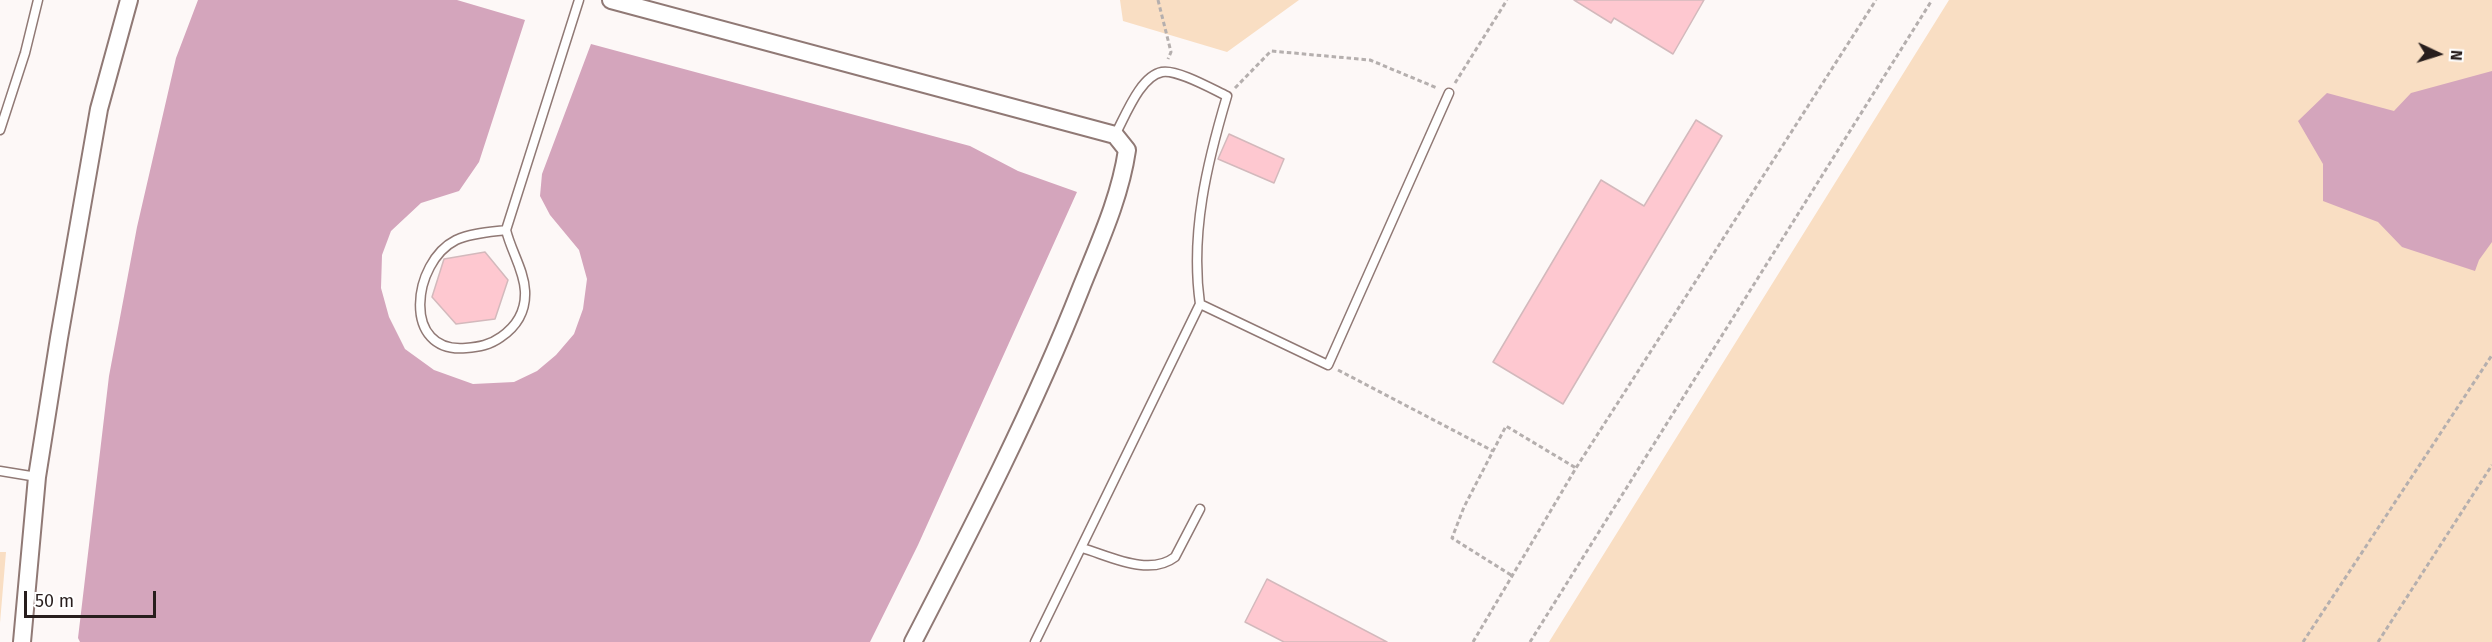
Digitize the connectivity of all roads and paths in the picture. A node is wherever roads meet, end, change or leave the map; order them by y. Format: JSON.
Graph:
{"nodes":[{"id":1,"x":38,"y":0,"type":"edge"},
{"id":2,"x":129,"y":0,"type":"edge"},
{"id":3,"x":579,"y":0,"type":"edge"},
{"id":4,"x":611,"y":0,"type":"edge"},
{"id":5,"x":1158,"y":0,"type":"edge"},
{"id":6,"x":1507,"y":0,"type":"edge"},
{"id":7,"x":1876,"y":0,"type":"edge"},
{"id":8,"x":1932,"y":0,"type":"edge"},
{"id":9,"x":1162,"y":72,"type":"junction"},
{"id":10,"x":1449,"y":93,"type":"junction"},
{"id":11,"x":1227,"y":96,"type":"junction"},
{"id":12,"x":0,"y":130,"type":"edge"},
{"id":13,"x":1115,"y":135,"type":"junction"},
{"id":14,"x":506,"y":230,"type":"junction"},
{"id":15,"x":1200,"y":304,"type":"junction"},
{"id":16,"x":2492,"y":355,"type":"edge"},
{"id":17,"x":1328,"y":365,"type":"junction"},
{"id":18,"x":1493,"y":451,"type":"junction"},
{"id":19,"x":2492,"y":465,"type":"edge"},
{"id":20,"x":1576,"y":468,"type":"junction"},
{"id":21,"x":0,"y":471,"type":"edge"},
{"id":22,"x":37,"y":477,"type":"junction"},
{"id":23,"x":1200,"y":509,"type":"dead end"},
{"id":24,"x":1082,"y":548,"type":"junction"},
{"id":25,"x":1512,"y":575,"type":"junction"},
{"id":26,"x":22,"y":642,"type":"edge"},
{"id":27,"x":913,"y":642,"type":"edge"},
{"id":28,"x":1035,"y":642,"type":"edge"},
{"id":29,"x":1473,"y":642,"type":"edge"},
{"id":30,"x":1530,"y":642,"type":"edge"},
{"id":31,"x":2303,"y":642,"type":"edge"},
{"id":32,"x":2378,"y":642,"type":"edge"}],
"edges":[{"from":1,"to":12,"type":"lane"},
{"from":2,"to":22,"type":"street"},
{"from":3,"to":14,"type":"lane"},
{"from":4,"to":13,"type":"street"},
{"from":5,"to":9,"type":"path"},
{"from":6,"to":10,"type":"path"},
{"from":7,"to":20,"type":"path"},
{"from":8,"to":30,"type":"path"},
{"from":9,"to":11,"type":"lane"},
{"from":9,"to":13,"type":"lane"},
{"from":10,"to":11,"type":"path"},
{"from":10,"to":17,"type":"lane"},
{"from":11,"to":15,"type":"lane"},
{"from":13,"to":27,"type":"street"},
{"from":14,"to":14,"type":"lane"},
{"from":15,"to":17,"type":"lane"},
{"from":15,"to":24,"type":"lane"},
{"from":16,"to":31,"type":"path"},
{"from":17,"to":18,"type":"path"},
{"from":18,"to":20,"type":"path"},
{"from":18,"to":25,"type":"path"},
{"from":19,"to":32,"type":"path"},
{"from":20,"to":25,"type":"path"},
{"from":21,"to":22,"type":"lane"},
{"from":22,"to":26,"type":"street"},
{"from":23,"to":24,"type":"lane"},
{"from":24,"to":28,"type":"lane"},
{"from":25,"to":29,"type":"path"}]}
